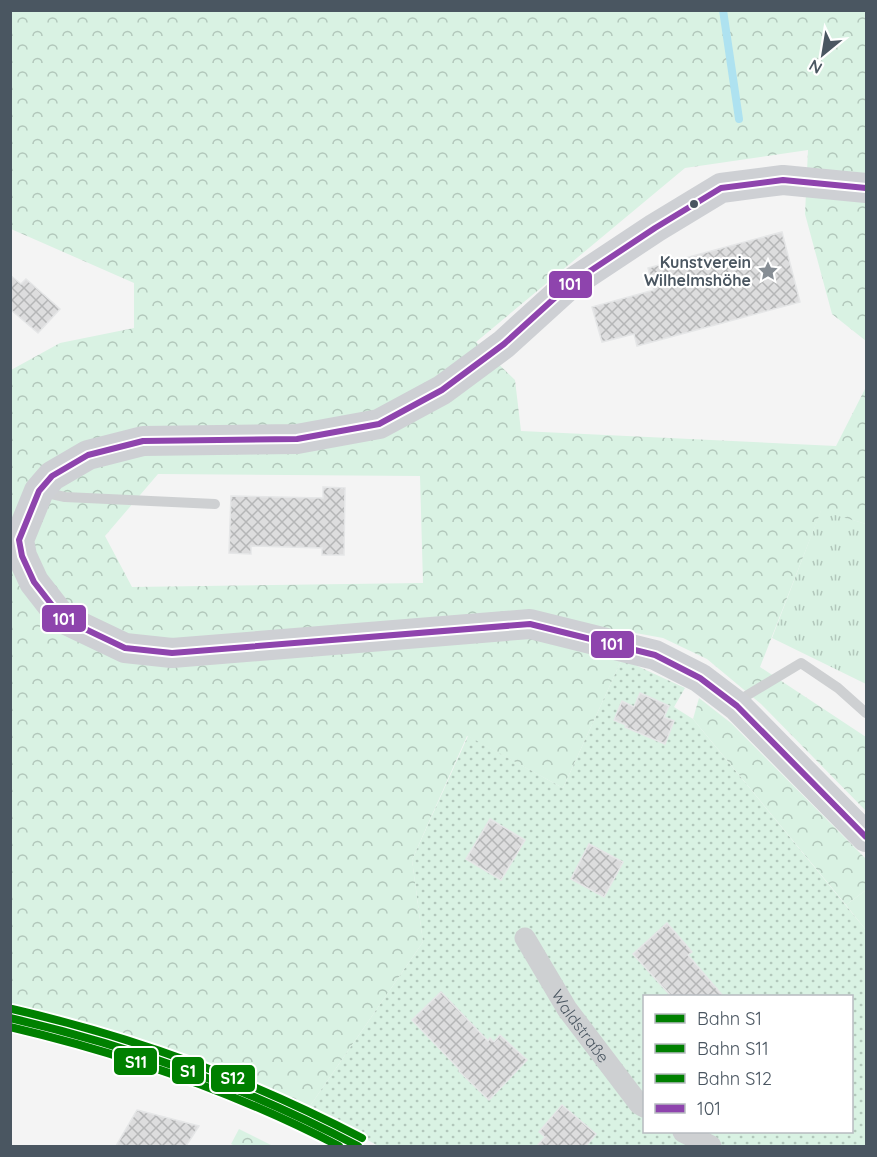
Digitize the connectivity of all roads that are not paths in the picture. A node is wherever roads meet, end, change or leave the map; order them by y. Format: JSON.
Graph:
{"nodes":[{"id":1,"x":867,"y":188,"type":"edge"},
{"id":2,"x":39,"y":491,"type":"junction"},
{"id":3,"x":215,"y":504,"type":"dead end"},
{"id":4,"x":737,"y":706,"type":"junction"},
{"id":5,"x":867,"y":713,"type":"edge"},
{"id":6,"x":867,"y":837,"type":"edge"},
{"id":7,"x":525,"y":938,"type":"dead end"},
{"id":8,"x":643,"y":1106,"type":"edge"},
{"id":9,"x":687,"y":1133,"type":"edge"},
{"id":10,"x":711,"y":1146,"type":"edge"}],
"edges":[{"from":1,"to":2,"type":"main road"},
{"from":2,"to":3,"type":"lane"},
{"from":2,"to":4,"type":"main road"},
{"from":4,"to":5,"type":"lane"},
{"from":4,"to":6,"type":"main road"},
{"from":7,"to":8,"type":"street","name":"Waldstraße"},
{"from":9,"to":10,"type":"street"}]}
